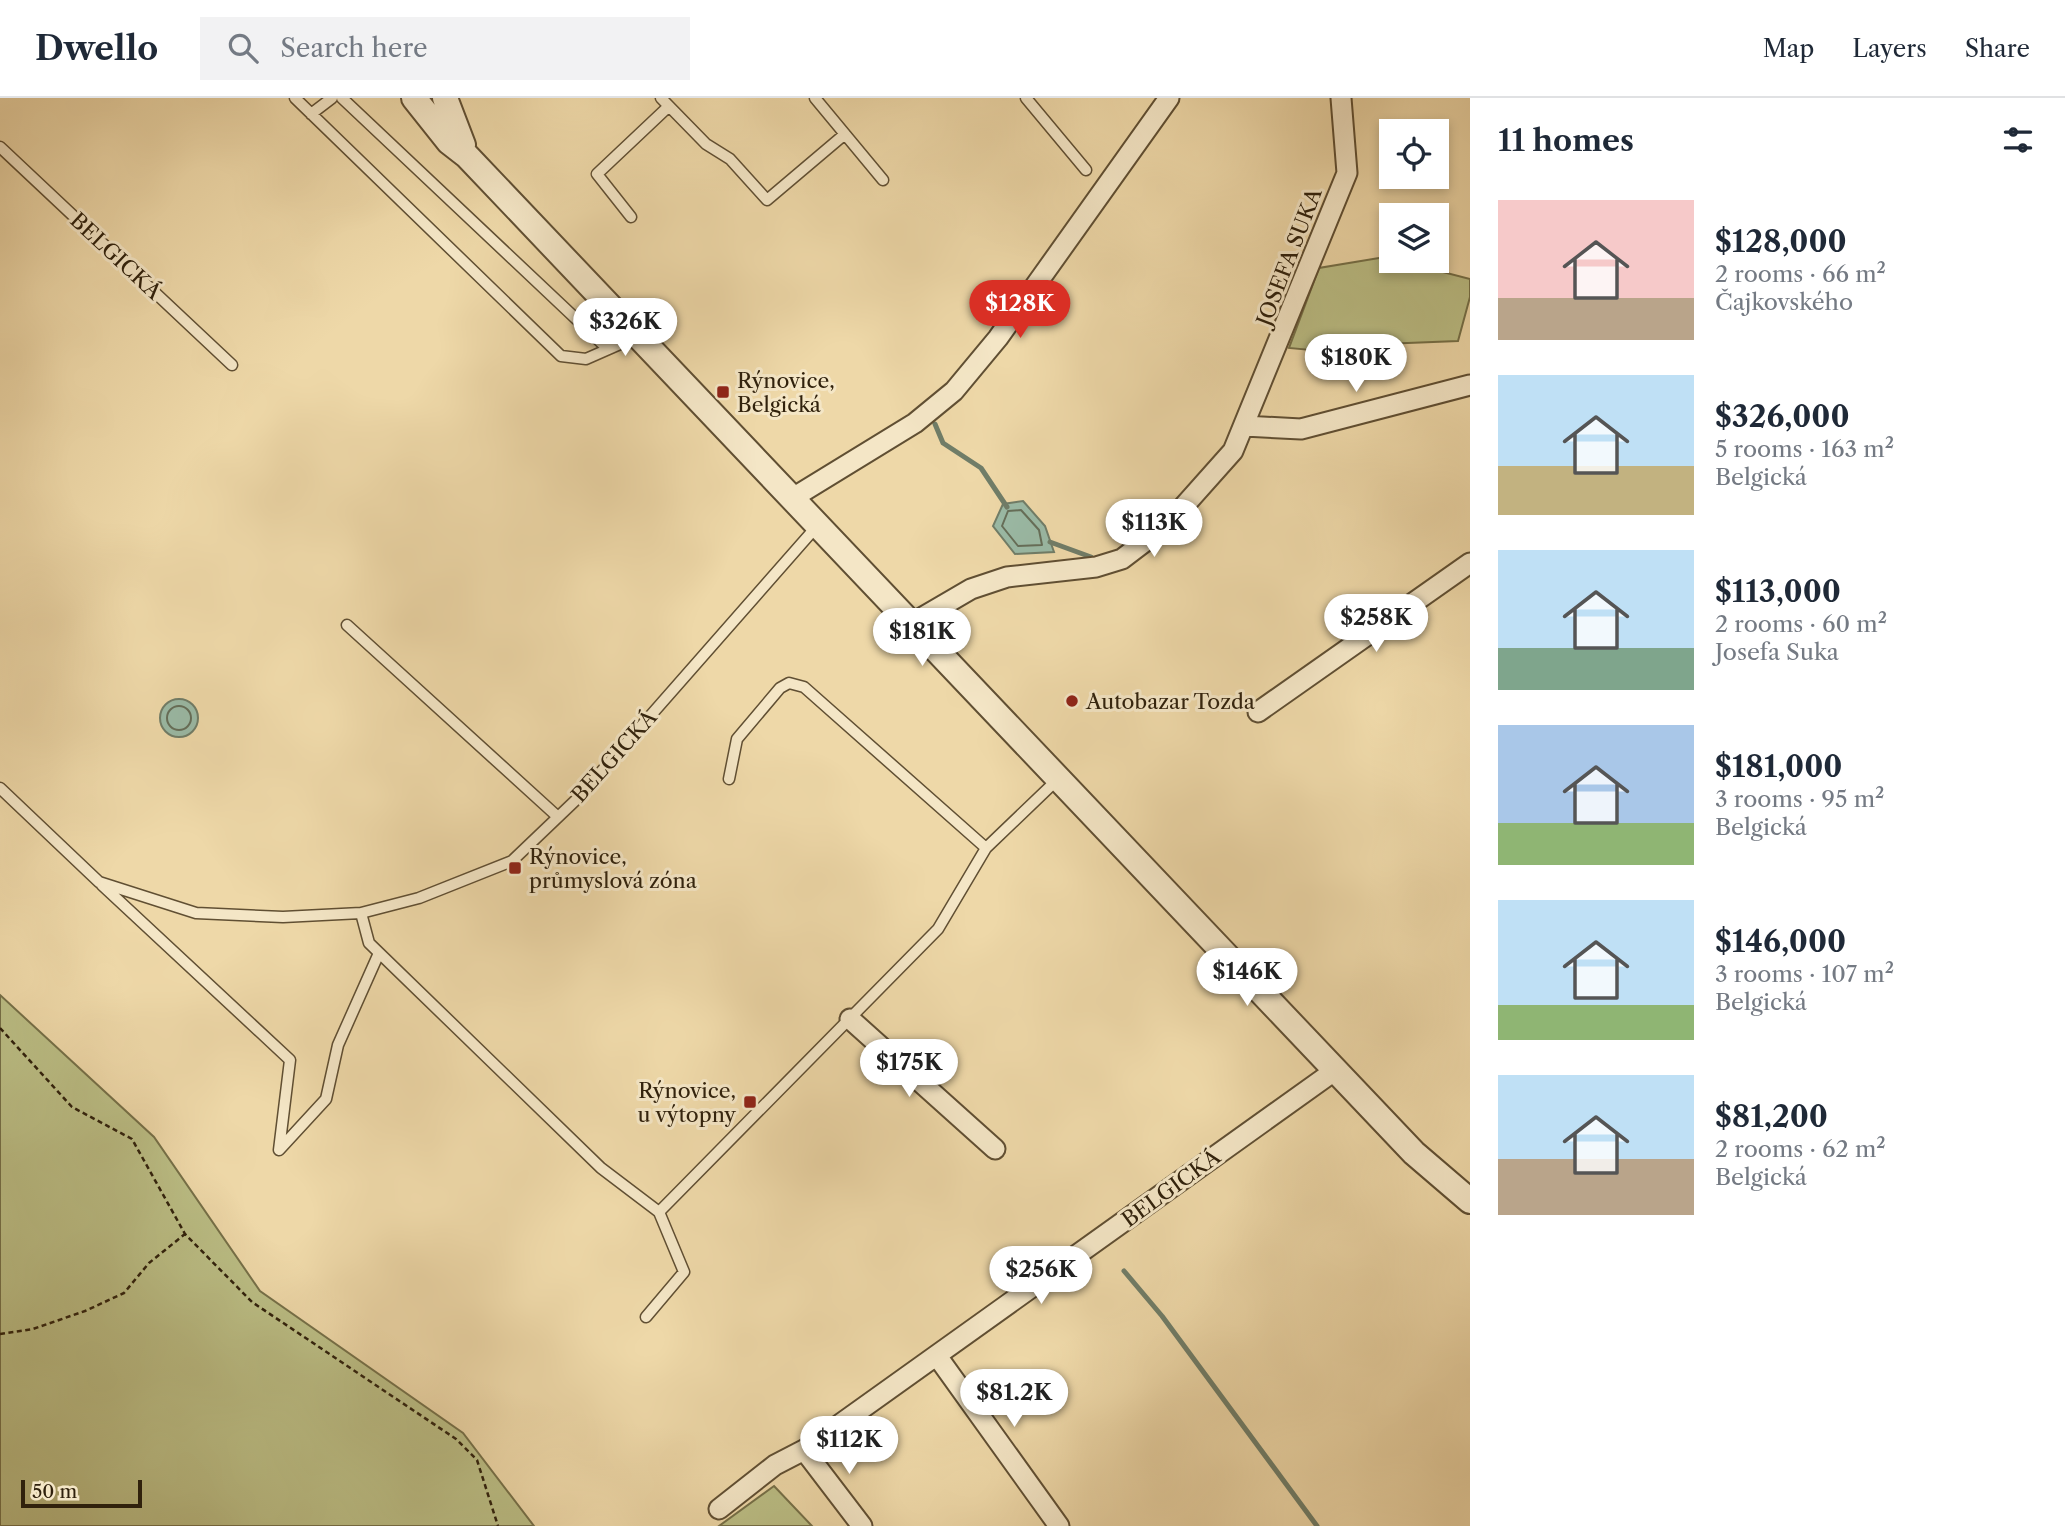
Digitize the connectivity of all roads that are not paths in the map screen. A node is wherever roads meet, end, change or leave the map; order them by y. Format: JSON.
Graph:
{"nodes":[{"id":1,"x":295,"y":98,"type":"edge"},
{"id":2,"x":331,"y":98,"type":"edge"},
{"id":3,"x":342,"y":98,"type":"edge"},
{"id":4,"x":414,"y":98,"type":"edge"},
{"id":5,"x":446,"y":98,"type":"edge"},
{"id":6,"x":661,"y":98,"type":"edge"},
{"id":7,"x":815,"y":98,"type":"edge"},
{"id":8,"x":1026,"y":98,"type":"edge"},
{"id":9,"x":1169,"y":98,"type":"edge"},
{"id":10,"x":1341,"y":98,"type":"edge"},
{"id":11,"x":668,"y":107,"type":"junction"},
{"id":12,"x":311,"y":114,"type":"junction"},
{"id":13,"x":845,"y":134,"type":"junction"},
{"id":14,"x":0,"y":147,"type":"edge"},
{"id":15,"x":467,"y":156,"type":"junction"},
{"id":16,"x":1086,"y":170,"type":"dead end"},
{"id":17,"x":883,"y":180,"type":"dead end"},
{"id":18,"x":631,"y":217,"type":"dead end"},
{"id":19,"x":636,"y":337,"type":"junction"},
{"id":20,"x":608,"y":349,"type":"junction"},
{"id":21,"x":232,"y":365,"type":"dead end"},
{"id":22,"x":1470,"y":385,"type":"edge"},
{"id":23,"x":1244,"y":426,"type":"junction"},
{"id":24,"x":791,"y":499,"type":"junction"},
{"id":25,"x":817,"y":526,"type":"junction"},
{"id":26,"x":1470,"y":563,"type":"edge"},
{"id":27,"x":911,"y":624,"type":"junction"},
{"id":28,"x":347,"y":625,"type":"dead end"},
{"id":29,"x":1258,"y":712,"type":"dead end"},
{"id":30,"x":729,"y":779,"type":"dead end"},
{"id":31,"x":1059,"y":779,"type":"junction"},
{"id":32,"x":0,"y":788,"type":"edge"},
{"id":33,"x":558,"y":817,"type":"junction"},
{"id":34,"x":986,"y":848,"type":"junction"},
{"id":35,"x":99,"y":881,"type":"junction"},
{"id":36,"x":361,"y":913,"type":"junction"},
{"id":37,"x":379,"y":953,"type":"junction"},
{"id":38,"x":850,"y":1019,"type":"junction"},
{"id":39,"x":1336,"y":1069,"type":"junction"},
{"id":40,"x":995,"y":1149,"type":"dead end"},
{"id":41,"x":1470,"y":1201,"type":"edge"},
{"id":42,"x":659,"y":1212,"type":"junction"},
{"id":43,"x":646,"y":1317,"type":"dead end"},
{"id":44,"x":937,"y":1356,"type":"junction"},
{"id":45,"x":804,"y":1450,"type":"junction"},
{"id":46,"x":719,"y":1509,"type":"dead end"},
{"id":47,"x":862,"y":1526,"type":"edge"},
{"id":48,"x":1059,"y":1526,"type":"edge"}],
"edges":[{"from":1,"to":12,"type":"lane"},
{"from":2,"to":12,"type":"lane"},
{"from":3,"to":20,"type":"lane"},
{"from":4,"to":15,"type":"street"},
{"from":5,"to":15,"type":"street"},
{"from":6,"to":11,"type":"lane"},
{"from":7,"to":13,"type":"lane"},
{"from":8,"to":16,"type":"lane"},
{"from":9,"to":24,"type":"street"},
{"from":10,"to":23,"type":"street","name":"JOSEFA SUKA"},
{"from":11,"to":13,"type":"lane"},
{"from":11,"to":18,"type":"lane"},
{"from":12,"to":20,"type":"lane"},
{"from":13,"to":17,"type":"lane"},
{"from":14,"to":21,"type":"lane","name":"BELGICKÁ"},
{"from":15,"to":19,"type":"street"},
{"from":19,"to":20,"type":"lane"},
{"from":19,"to":24,"type":"street"},
{"from":22,"to":23,"type":"street"},
{"from":23,"to":27,"type":"street","name":"JOSEFA SUKA"},
{"from":24,"to":25,"type":"street"},
{"from":25,"to":27,"type":"street"},
{"from":25,"to":33,"type":"lane","name":"BELGICKÁ"},
{"from":26,"to":29,"type":"street"},
{"from":27,"to":31,"type":"street"},
{"from":28,"to":33,"type":"lane"},
{"from":30,"to":34,"type":"lane"},
{"from":31,"to":34,"type":"lane"},
{"from":31,"to":39,"type":"street"},
{"from":32,"to":35,"type":"lane","name":"BELGICKÁ"},
{"from":33,"to":36,"type":"lane","name":"BELGICKÁ"},
{"from":34,"to":38,"type":"lane"},
{"from":35,"to":36,"type":"lane","name":"BELGICKÁ"},
{"from":35,"to":37,"type":"lane"},
{"from":36,"to":37,"type":"lane"},
{"from":37,"to":42,"type":"lane"},
{"from":38,"to":40,"type":"street"},
{"from":38,"to":42,"type":"lane"},
{"from":39,"to":41,"type":"street"},
{"from":39,"to":44,"type":"street","name":"BELGICKÁ"},
{"from":42,"to":43,"type":"lane"},
{"from":44,"to":45,"type":"street","name":"BELGICKÁ"},
{"from":44,"to":48,"type":"street"},
{"from":45,"to":46,"type":"street","name":"BELGICKÁ"},
{"from":45,"to":47,"type":"street"}]}
